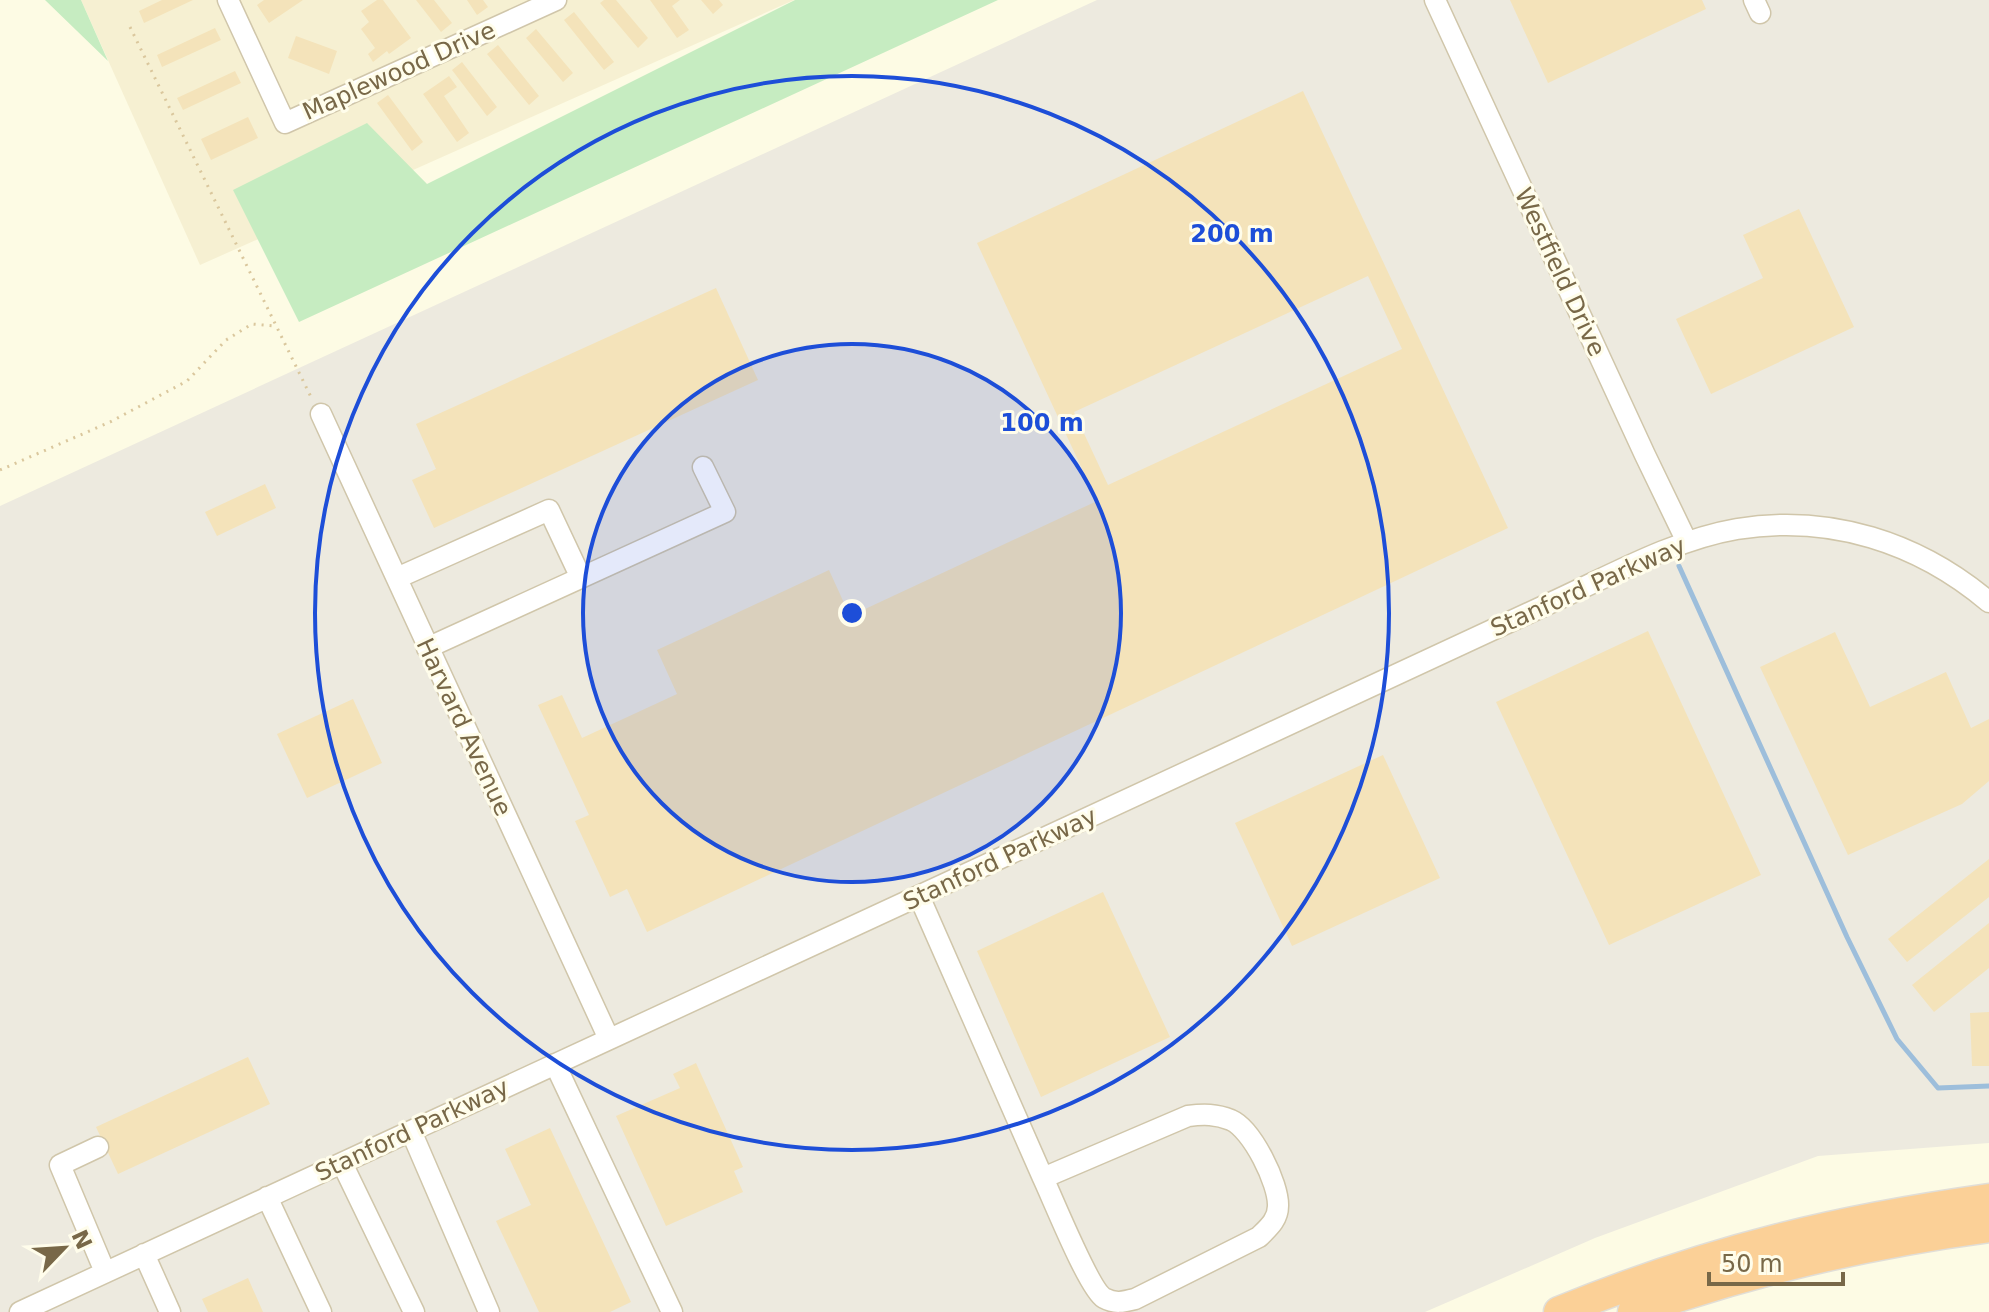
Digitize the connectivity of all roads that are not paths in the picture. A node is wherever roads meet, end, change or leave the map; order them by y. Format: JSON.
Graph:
{"nodes":[{"id":1,"x":228,"y":0,"type":"edge"},
{"id":2,"x":556,"y":0,"type":"edge"},
{"id":3,"x":1435,"y":0,"type":"edge"},
{"id":4,"x":321,"y":414,"type":"road end"},
{"id":5,"x":703,"y":467,"type":"dead end"},
{"id":6,"x":1687,"y":542,"type":"junction"},
{"id":7,"x":397,"y":578,"type":"junction"},
{"id":8,"x":581,"y":578,"type":"junction"},
{"id":9,"x":1989,"y":602,"type":"edge"},
{"id":10,"x":427,"y":648,"type":"junction"},
{"id":11,"x":919,"y":896,"type":"junction"},
{"id":12,"x":609,"y":1039,"type":"junction"},
{"id":13,"x":555,"y":1064,"type":"junction"},
{"id":14,"x":411,"y":1131,"type":"junction"},
{"id":15,"x":98,"y":1147,"type":"dead end"},
{"id":16,"x":342,"y":1163,"type":"junction"},
{"id":17,"x":1043,"y":1178,"type":"junction"},
{"id":18,"x":267,"y":1197,"type":"junction"},
{"id":19,"x":1989,"y":1199,"type":"edge"},
{"id":20,"x":1989,"y":1227,"type":"edge"},
{"id":21,"x":144,"y":1254,"type":"junction"},
{"id":22,"x":105,"y":1272,"type":"junction"},
{"id":23,"x":20,"y":1312,"type":"edge"},
{"id":24,"x":170,"y":1312,"type":"edge"},
{"id":25,"x":321,"y":1312,"type":"edge"},
{"id":26,"x":414,"y":1312,"type":"edge"},
{"id":27,"x":489,"y":1312,"type":"edge"},
{"id":28,"x":672,"y":1312,"type":"edge"},
{"id":29,"x":1559,"y":1312,"type":"edge"},
{"id":30,"x":1633,"y":1312,"type":"edge"}],
"edges":[{"from":1,"to":2,"type":"street","name":"Maplewood Drive"},
{"from":3,"to":6,"type":"street","name":"Westfield Drive"},
{"from":4,"to":7,"type":"street","name":"Harvard Avenue"},
{"from":5,"to":8,"type":"street"},
{"from":6,"to":9,"type":"street","name":"Stanford Parkway"},
{"from":6,"to":11,"type":"street","name":"Stanford Parkway"},
{"from":7,"to":8,"type":"street"},
{"from":7,"to":10,"type":"street","name":"Harvard Avenue"},
{"from":8,"to":10,"type":"street"},
{"from":10,"to":12,"type":"street","name":"Harvard Avenue"},
{"from":11,"to":12,"type":"street","name":"Stanford Parkway"},
{"from":11,"to":17,"type":"street"},
{"from":12,"to":13,"type":"street","name":"Stanford Parkway"},
{"from":13,"to":14,"type":"street","name":"Stanford Parkway"},
{"from":13,"to":28,"type":"street"},
{"from":14,"to":16,"type":"street","name":"Stanford Parkway"},
{"from":14,"to":27,"type":"street"},
{"from":15,"to":22,"type":"street"},
{"from":16,"to":18,"type":"street","name":"Stanford Parkway"},
{"from":16,"to":26,"type":"street"},
{"from":17,"to":17,"type":"street"},
{"from":18,"to":21,"type":"street","name":"Stanford Parkway"},
{"from":18,"to":25,"type":"street"},
{"from":19,"to":29,"type":"highway"},
{"from":20,"to":30,"type":"highway"},
{"from":21,"to":22,"type":"street","name":"Stanford Parkway"},
{"from":21,"to":24,"type":"street"},
{"from":22,"to":23,"type":"street","name":"Stanford Parkway"}]}
